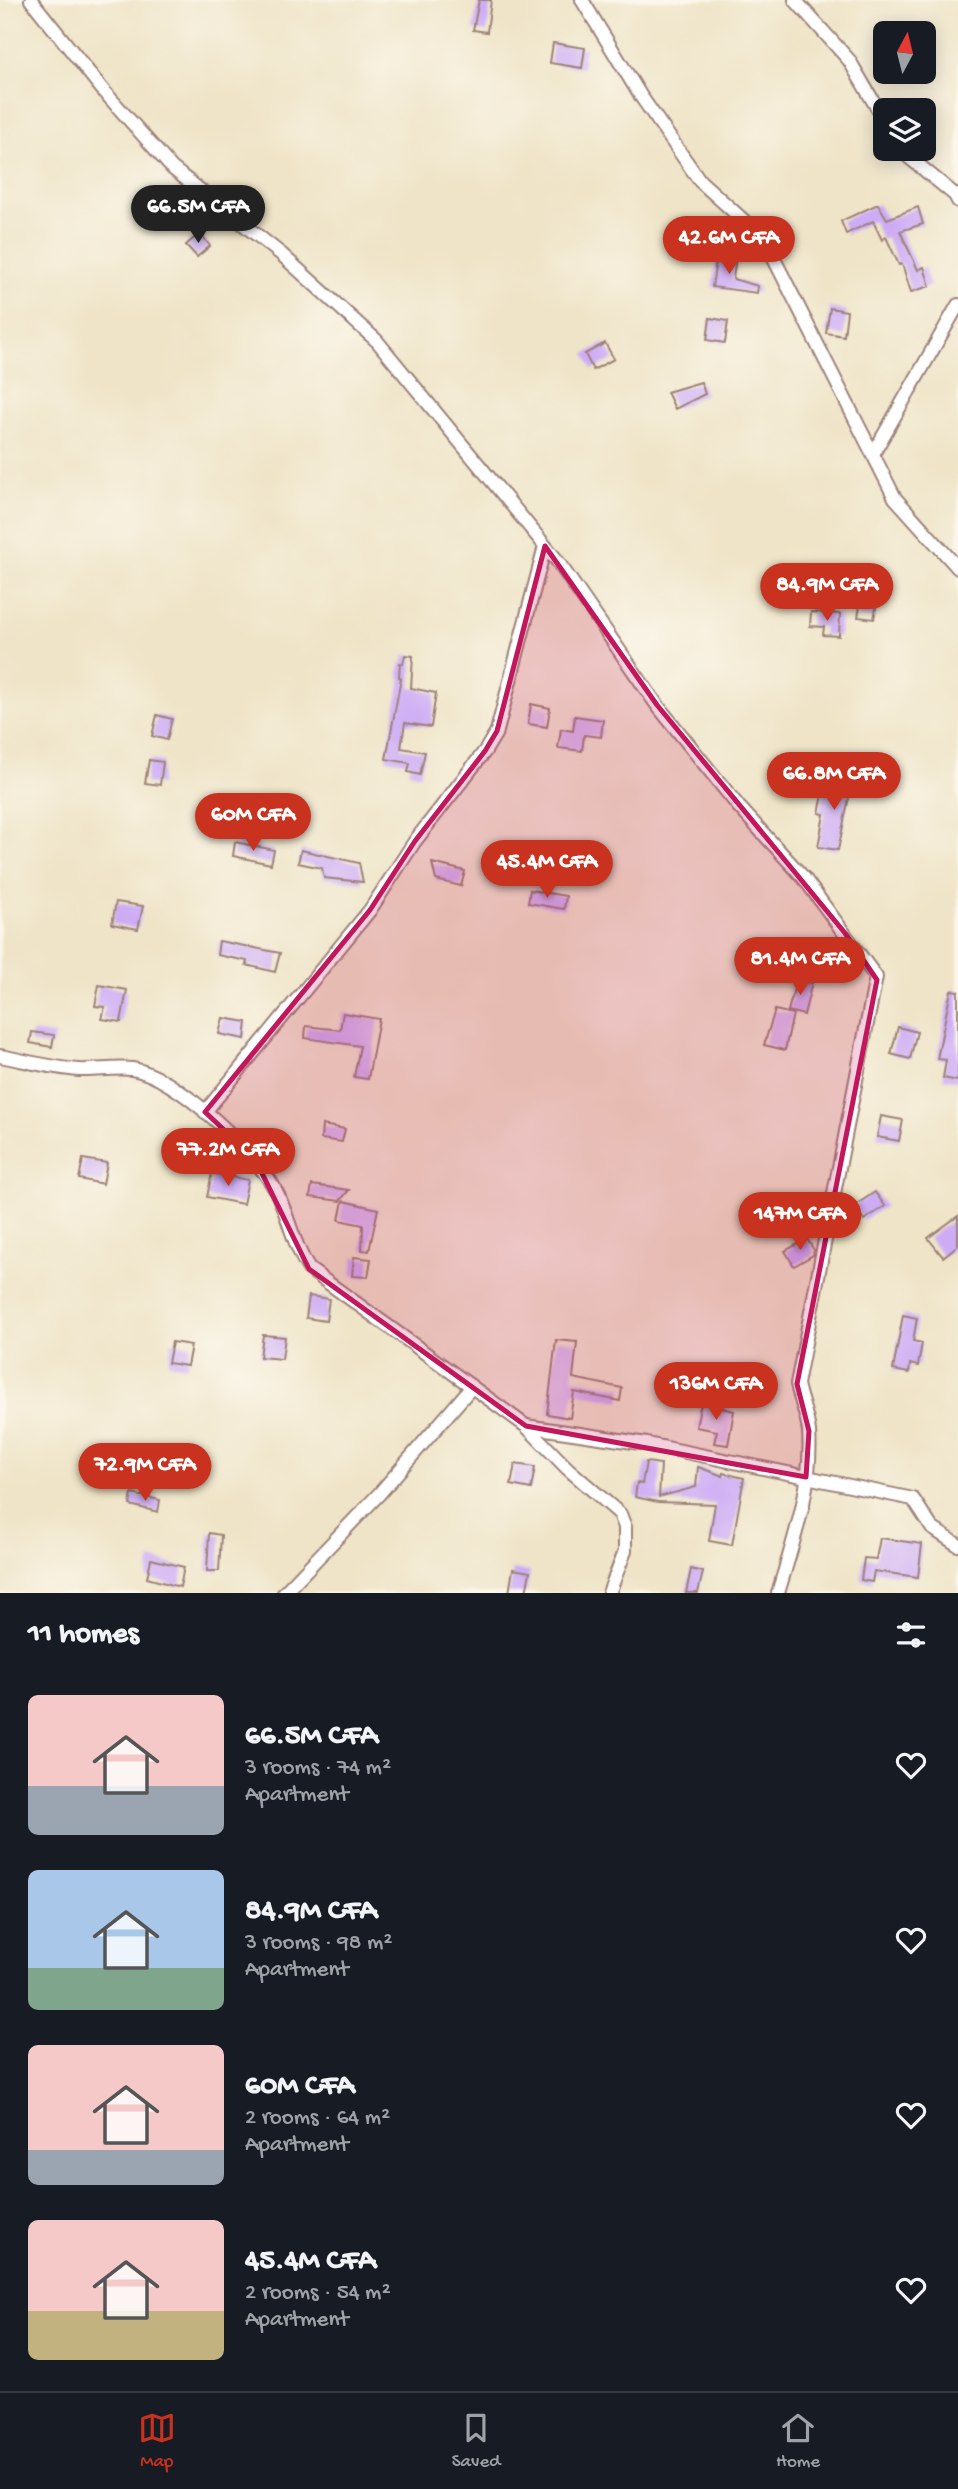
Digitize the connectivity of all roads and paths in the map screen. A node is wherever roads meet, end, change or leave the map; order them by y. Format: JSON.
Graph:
{"nodes":[{"id":1,"x":31,"y":0,"type":"edge"},
{"id":2,"x":582,"y":0,"type":"edge"},
{"id":3,"x":795,"y":0,"type":"edge"},
{"id":4,"x":873,"y":101,"type":"edge"},
{"id":5,"x":914,"y":161,"type":"edge"},
{"id":6,"x":958,"y":201,"type":"edge"},
{"id":7,"x":958,"y":305,"type":"edge"},
{"id":8,"x":873,"y":454,"type":"junction"},
{"id":9,"x":545,"y":546,"type":"junction"},
{"id":10,"x":958,"y":568,"type":"edge"},
{"id":11,"x":0,"y":1056,"type":"edge"},
{"id":12,"x":205,"y":1112,"type":"junction"},
{"id":13,"x":470,"y":1388,"type":"junction"},
{"id":14,"x":526,"y":1426,"type":"junction"},
{"id":15,"x":806,"y":1477,"type":"junction"},
{"id":16,"x":958,"y":1545,"type":"edge"},
{"id":17,"x":284,"y":1593,"type":"edge"},
{"id":18,"x":609,"y":1593,"type":"edge"},
{"id":19,"x":778,"y":1593,"type":"edge"}],
"edges":[{"from":1,"to":9,"type":"street"},
{"from":2,"to":8,"type":"street"},
{"from":3,"to":4,"type":"street"},
{"from":5,"to":6,"type":"street"},
{"from":7,"to":8,"type":"street"},
{"from":8,"to":10,"type":"street"},
{"from":9,"to":12,"type":"street"},
{"from":9,"to":15,"type":"street"},
{"from":11,"to":12,"type":"street"},
{"from":12,"to":13,"type":"street"},
{"from":13,"to":14,"type":"street"},
{"from":13,"to":17,"type":"street"},
{"from":14,"to":15,"type":"street"},
{"from":14,"to":18,"type":"street"},
{"from":15,"to":16,"type":"street"},
{"from":15,"to":19,"type":"street"}]}
